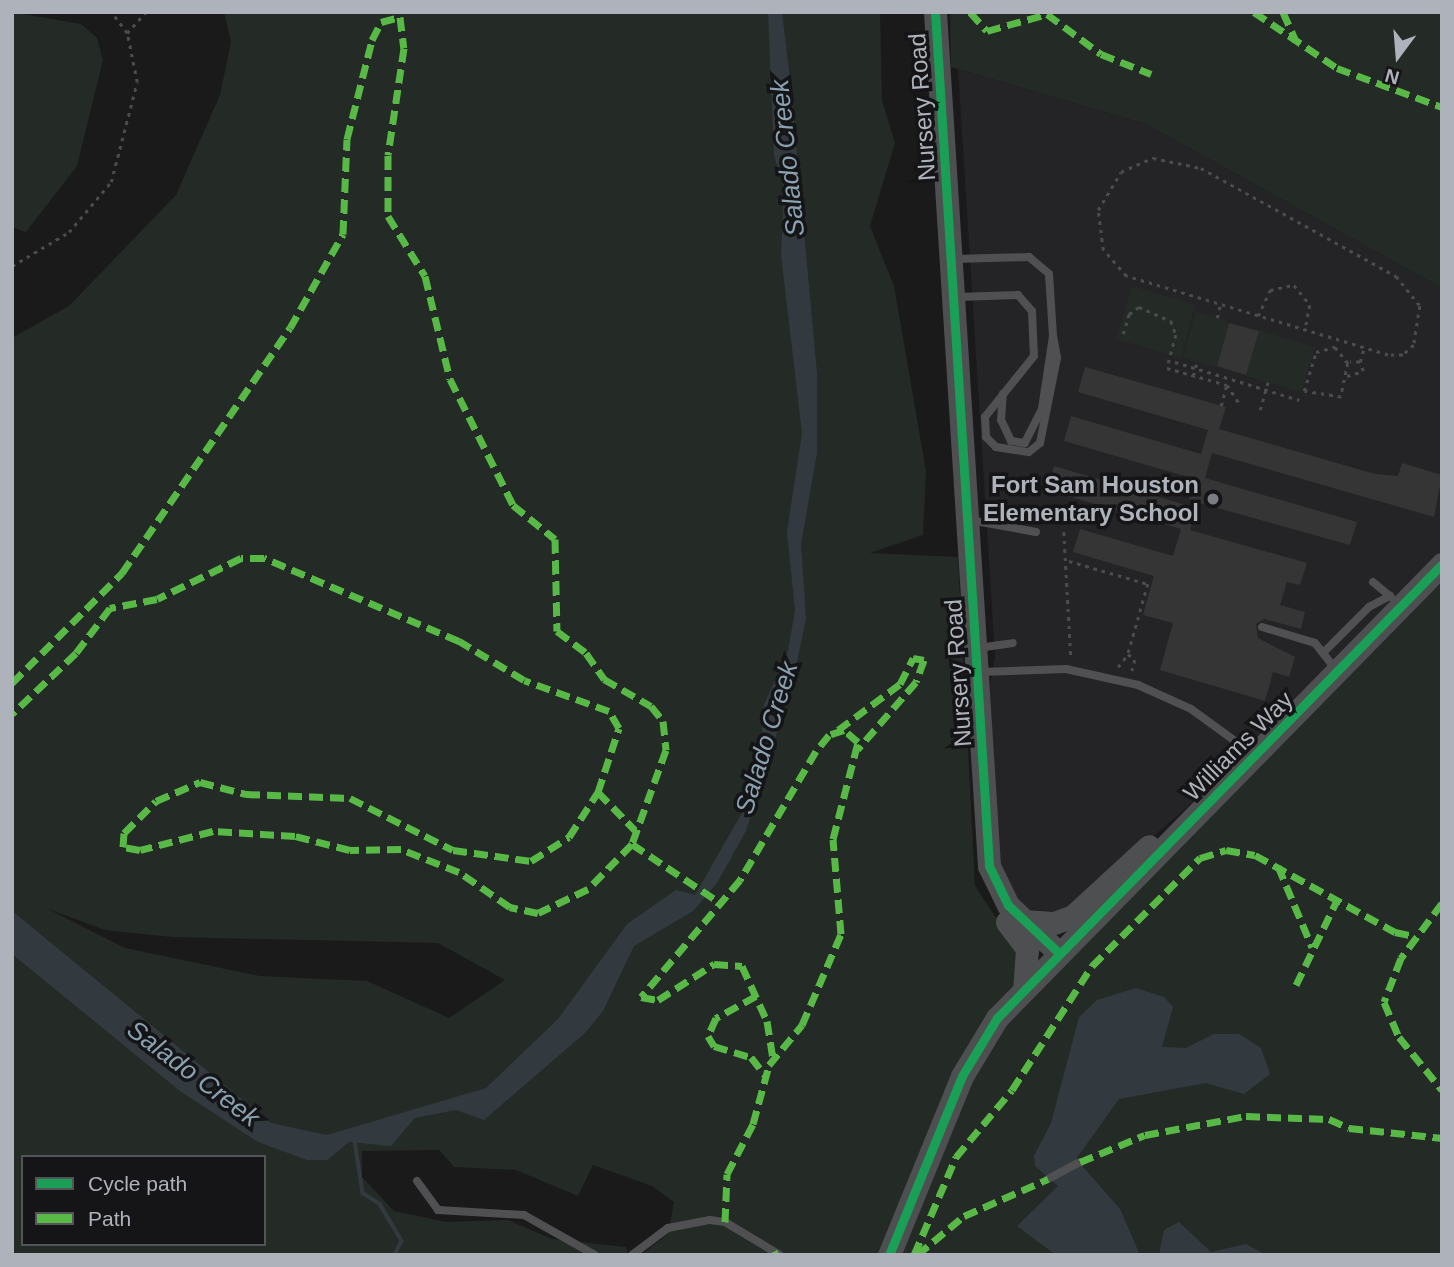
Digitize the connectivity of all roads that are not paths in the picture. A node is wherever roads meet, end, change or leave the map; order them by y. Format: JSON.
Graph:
{"nodes":[{"id":1,"x":935,"y":12,"type":"edge"},
{"id":2,"x":950,"y":260,"type":"junction"},
{"id":3,"x":953,"y":298,"type":"junction"},
{"id":4,"x":1053,"y":336,"type":"junction"},
{"id":5,"x":1003,"y":394,"type":"junction"},
{"id":6,"x":967,"y":521,"type":"junction"},
{"id":7,"x":1036,"y":532,"type":"dead end"},
{"id":8,"x":1442,"y":564,"type":"edge"},
{"id":9,"x":1373,"y":582,"type":"dead end"},
{"id":10,"x":1395,"y":601,"type":"junction"},
{"id":11,"x":1262,"y":626,"type":"dead end"},
{"id":12,"x":1013,"y":643,"type":"dead end"},
{"id":13,"x":975,"y":649,"type":"junction"},
{"id":14,"x":1324,"y":652,"type":"junction"},
{"id":15,"x":977,"y":672,"type":"junction"},
{"id":16,"x":1338,"y":672,"type":"junction"},
{"id":17,"x":1255,"y":756,"type":"junction"},
{"id":18,"x":1194,"y":818,"type":"junction"},
{"id":19,"x":985,"y":836,"type":"junction"},
{"id":20,"x":1024,"y":921,"type":"junction"},
{"id":21,"x":1059,"y":953,"type":"junction"},
{"id":22,"x":1024,"y":988,"type":"junction"},
{"id":23,"x":1080,"y":1162,"type":"dead end"},
{"id":24,"x":1048,"y":1179,"type":"dead end"},
{"id":25,"x":417,"y":1181,"type":"dead end"},
{"id":26,"x":595,"y":1255,"type":"edge"},
{"id":27,"x":632,"y":1255,"type":"edge"},
{"id":28,"x":780,"y":1255,"type":"edge"},
{"id":29,"x":889,"y":1255,"type":"edge"}],
"edges":[{"from":1,"to":2,"type":"street","name":"Nursery Road"},
{"from":2,"to":3,"type":"street","name":"Nursery Road"},
{"from":2,"to":4,"type":"lane"},
{"from":3,"to":5,"type":"lane"},
{"from":3,"to":6,"type":"street","name":"Nursery Road"},
{"from":4,"to":5,"type":"lane"},
{"from":4,"to":5,"type":"lane"},
{"from":6,"to":7,"type":"lane"},
{"from":6,"to":13,"type":"street","name":"Nursery Road"},
{"from":8,"to":10,"type":"street","name":"Williams Way"},
{"from":9,"to":10,"type":"lane"},
{"from":10,"to":14,"type":"lane"},
{"from":10,"to":16,"type":"street","name":"Williams Way"},
{"from":11,"to":14,"type":"lane"},
{"from":12,"to":13,"type":"lane"},
{"from":13,"to":15,"type":"street","name":"Nursery Road"},
{"from":14,"to":16,"type":"lane"},
{"from":15,"to":17,"type":"lane"},
{"from":15,"to":19,"type":"street","name":"Nursery Road"},
{"from":16,"to":17,"type":"street","name":"Williams Way"},
{"from":17,"to":18,"type":"street","name":"Williams Way"},
{"from":18,"to":20,"type":"street"},
{"from":18,"to":21,"type":"street","name":"Williams Way"},
{"from":19,"to":20,"type":"street","name":"Nursery Road"},
{"from":19,"to":22,"type":"street"},
{"from":20,"to":21,"type":"street","name":"Nursery Road"},
{"from":21,"to":22,"type":"street"},
{"from":22,"to":29,"type":"street"},
{"from":23,"to":24,"type":"lane"},
{"from":25,"to":26,"type":"lane"},
{"from":27,"to":28,"type":"lane"}]}
